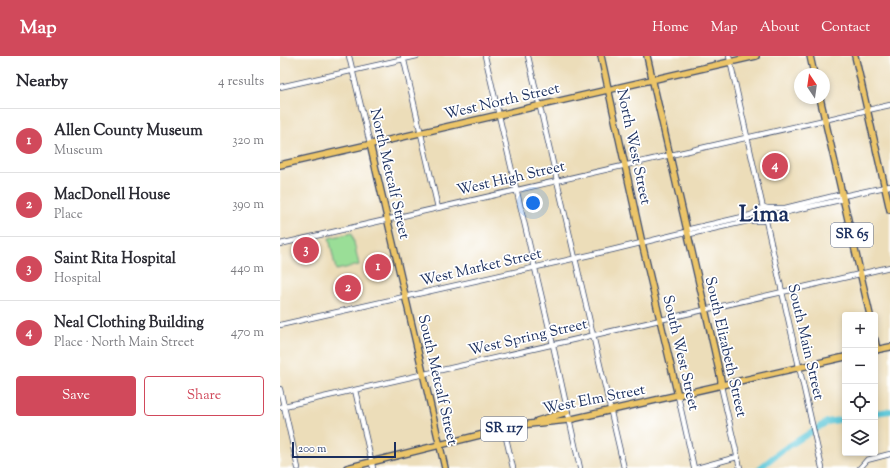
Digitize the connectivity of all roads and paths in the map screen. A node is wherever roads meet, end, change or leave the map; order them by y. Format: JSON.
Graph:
{"nodes":[{"id":1,"x":349,"y":56,"type":"edge"},
{"id":2,"x":417,"y":56,"type":"edge"},
{"id":3,"x":485,"y":56,"type":"edge"},
{"id":4,"x":528,"y":56,"type":"edge"},
{"id":5,"x":602,"y":56,"type":"edge"},
{"id":6,"x":647,"y":56,"type":"edge"},
{"id":7,"x":756,"y":56,"type":"edge"},
{"id":8,"x":810,"y":56,"type":"edge"},
{"id":9,"x":855,"y":56,"type":"edge"},
{"id":10,"x":403,"y":58,"type":"edge"},
{"id":11,"x":729,"y":59,"type":"edge"},
{"id":12,"x":813,"y":68,"type":"edge"},
{"id":13,"x":353,"y":71,"type":"junction"},
{"id":14,"x":652,"y":80,"type":"junction"},
{"id":15,"x":280,"y":88,"type":"edge"},
{"id":16,"x":609,"y":90,"type":"junction"},
{"id":17,"x":821,"y":104,"type":"edge"},
{"id":18,"x":890,"y":105,"type":"edge"},
{"id":19,"x":540,"y":106,"type":"junction"},
{"id":20,"x":867,"y":110,"type":"junction"},
{"id":21,"x":499,"y":115,"type":"junction"},
{"id":22,"x":825,"y":120,"type":"junction"},
{"id":23,"x":420,"y":133,"type":"junction"},
{"id":24,"x":747,"y":137,"type":"junction"},
{"id":25,"x":370,"y":144,"type":"junction"},
{"id":26,"x":669,"y":155,"type":"junction"},
{"id":27,"x":280,"y":165,"type":"edge"},
{"id":28,"x":625,"y":165,"type":"junction"},
{"id":29,"x":558,"y":181,"type":"junction"},
{"id":30,"x":887,"y":186,"type":"edge"},
{"id":31,"x":516,"y":190,"type":"junction"},
{"id":32,"x":842,"y":196,"type":"junction"},
{"id":33,"x":438,"y":208,"type":"junction"},
{"id":34,"x":763,"y":208,"type":"junction"},
{"id":35,"x":890,"y":210,"type":"edge"},
{"id":36,"x":387,"y":220,"type":"junction"},
{"id":37,"x":766,"y":220,"type":"junction"},
{"id":38,"x":686,"y":232,"type":"junction"},
{"id":39,"x":642,"y":243,"type":"junction"},
{"id":40,"x":280,"y":244,"type":"edge"},
{"id":41,"x":576,"y":258,"type":"junction"},
{"id":42,"x":534,"y":267,"type":"junction"},
{"id":43,"x":890,"y":267,"type":"edge"},
{"id":44,"x":860,"y":274,"type":"junction"},
{"id":45,"x":782,"y":292,"type":"junction"},
{"id":46,"x":406,"y":297,"type":"junction"},
{"id":47,"x":704,"y":310,"type":"junction"},
{"id":48,"x":869,"y":312,"type":"edge"},
{"id":49,"x":660,"y":320,"type":"junction"},
{"id":50,"x":280,"y":325,"type":"edge"},
{"id":51,"x":594,"y":335,"type":"junction"},
{"id":52,"x":553,"y":345,"type":"junction"},
{"id":53,"x":890,"y":347,"type":"edge"},
{"id":54,"x":878,"y":350,"type":"edge"},
{"id":55,"x":842,"y":358,"type":"edge"},
{"id":56,"x":799,"y":368,"type":"junction"},
{"id":57,"x":424,"y":374,"type":"junction"},
{"id":58,"x":720,"y":386,"type":"junction"},
{"id":59,"x":280,"y":389,"type":"edge"},
{"id":60,"x":355,"y":390,"type":"junction"},
{"id":61,"x":678,"y":396,"type":"junction"},
{"id":62,"x":282,"y":406,"type":"edge"},
{"id":63,"x":611,"y":410,"type":"junction"},
{"id":64,"x":567,"y":412,"type":"junction"},
{"id":65,"x":568,"y":420,"type":"junction"},
{"id":66,"x":532,"y":424,"type":"junction"},
{"id":67,"x":504,"y":428,"type":"junction"},
{"id":68,"x":440,"y":445,"type":"junction"},
{"id":69,"x":890,"y":454,"type":"edge"},
{"id":70,"x":737,"y":457,"type":"junction"},
{"id":71,"x":372,"y":465,"type":"edge"},
{"id":72,"x":298,"y":468,"type":"edge"},
{"id":73,"x":347,"y":468,"type":"edge"},
{"id":74,"x":445,"y":468,"type":"edge"},
{"id":75,"x":513,"y":468,"type":"edge"},
{"id":76,"x":580,"y":468,"type":"edge"},
{"id":77,"x":624,"y":468,"type":"edge"},
{"id":78,"x":696,"y":468,"type":"edge"},
{"id":79,"x":740,"y":468,"type":"edge"},
{"id":80,"x":822,"y":468,"type":"edge"},
{"id":81,"x":860,"y":468,"type":"edge"}],
"edges":[{"from":1,"to":13,"type":"street","name":"North Metcalf Street"},
{"from":2,"to":10,"type":"street"},
{"from":3,"to":21,"type":"street"},
{"from":4,"to":19,"type":"street"},
{"from":5,"to":16,"type":"main road","name":"North West Street"},
{"from":6,"to":14,"type":"main road","name":"South Elizabeth Street"},
{"from":7,"to":11,"type":"main road","name":"West North Street"},
{"from":8,"to":12,"type":"main road"},
{"from":9,"to":20,"type":"main road","number":"SR 65"},
{"from":10,"to":13,"type":"street"},
{"from":10,"to":23,"type":"street"},
{"from":11,"to":14,"type":"main road","name":"West North Street"},
{"from":11,"to":24,"type":"street"},
{"from":13,"to":15,"type":"street"},
{"from":13,"to":25,"type":"street","name":"North Metcalf Street"},
{"from":14,"to":16,"type":"main road","name":"West North Street"},
{"from":14,"to":26,"type":"main road","name":"South Elizabeth Street"},
{"from":16,"to":19,"type":"main road","name":"West North Street"},
{"from":16,"to":28,"type":"main road","name":"North West Street"},
{"from":17,"to":22,"type":"main road","number":"SR 65"},
{"from":18,"to":20,"type":"street","name":"West High Street"},
{"from":19,"to":21,"type":"main road","name":"West North Street"},
{"from":19,"to":29,"type":"street"},
{"from":20,"to":22,"type":"street","name":"West High Street"},
{"from":20,"to":30,"type":"main road","number":"SR 65"},
{"from":21,"to":23,"type":"main road","name":"West North Street"},
{"from":21,"to":31,"type":"street"},
{"from":22,"to":24,"type":"street","name":"West High Street"},
{"from":22,"to":32,"type":"main road","number":"SR 65"},
{"from":23,"to":25,"type":"main road","name":"West North Street"},
{"from":23,"to":33,"type":"street"},
{"from":24,"to":26,"type":"street","name":"West High Street"},
{"from":24,"to":34,"type":"street"},
{"from":25,"to":27,"type":"main road","name":"West North Street"},
{"from":25,"to":36,"type":"main road","name":"North Metcalf Street"},
{"from":26,"to":28,"type":"street","name":"West High Street"},
{"from":26,"to":38,"type":"main road","name":"South Elizabeth Street"},
{"from":28,"to":29,"type":"street","name":"West High Street"},
{"from":28,"to":39,"type":"main road","name":"North West Street"},
{"from":29,"to":31,"type":"street","name":"West High Street"},
{"from":29,"to":41,"type":"street"},
{"from":30,"to":32,"type":"street"},
{"from":30,"to":35,"type":"main road","number":"SR 65"},
{"from":31,"to":33,"type":"street","name":"West High Street"},
{"from":31,"to":42,"type":"street"},
{"from":32,"to":34,"type":"street"},
{"from":32,"to":37,"type":"street","name":"West Market Street"},
{"from":32,"to":44,"type":"main road","number":"SR 65"},
{"from":33,"to":36,"type":"street","name":"West High Street"},
{"from":34,"to":37,"type":"street"},
{"from":34,"to":37,"type":"street"},
{"from":34,"to":38,"type":"street","name":"West Market Street"},
{"from":36,"to":40,"type":"street","name":"West High Street"},
{"from":36,"to":46,"type":"main road","name":"North Metcalf Street"},
{"from":37,"to":38,"type":"street","name":"West Market Street"},
{"from":37,"to":45,"type":"street","name":"South Main Street"},
{"from":38,"to":39,"type":"street","name":"West Market Street"},
{"from":38,"to":47,"type":"main road","name":"South Elizabeth Street"},
{"from":39,"to":41,"type":"street","name":"West Market Street"},
{"from":39,"to":49,"type":"main road","name":"South West Street"},
{"from":41,"to":42,"type":"street","name":"West Market Street"},
{"from":41,"to":51,"type":"street"},
{"from":42,"to":46,"type":"street","name":"West Market Street"},
{"from":42,"to":52,"type":"street"},
{"from":43,"to":44,"type":"street","name":"West Spring Street"},
{"from":44,"to":45,"type":"street","name":"West Spring Street"},
{"from":44,"to":48,"type":"main road","number":"SR 65"},
{"from":45,"to":47,"type":"street","name":"West Spring Street"},
{"from":45,"to":56,"type":"street","name":"South Main Street"},
{"from":46,"to":50,"type":"street","name":"West Market Street"},
{"from":46,"to":57,"type":"main road","name":"South Metcalf Street"},
{"from":47,"to":49,"type":"street","name":"West Spring Street"},
{"from":47,"to":58,"type":"main road","name":"South Elizabeth Street"},
{"from":49,"to":51,"type":"street","name":"West Spring Street"},
{"from":49,"to":61,"type":"main road","name":"South West Street"},
{"from":51,"to":52,"type":"street","name":"West Spring Street"},
{"from":51,"to":63,"type":"street"},
{"from":52,"to":57,"type":"street","name":"West Spring Street"},
{"from":52,"to":64,"type":"street"},
{"from":53,"to":54,"type":"main road"},
{"from":55,"to":56,"type":"main road","number":"SR 117"},
{"from":56,"to":58,"type":"main road","name":"West Elm Street","number":"SR 117"},
{"from":56,"to":80,"type":"street","name":"South Main Street"},
{"from":57,"to":60,"type":"street","name":"West Spring Street"},
{"from":57,"to":68,"type":"main road","name":"South Metcalf Street"},
{"from":58,"to":61,"type":"main road","name":"West Elm Street","number":"SR 117"},
{"from":58,"to":70,"type":"street","name":"South Elizabeth Street"},
{"from":59,"to":62,"type":"street"},
{"from":60,"to":62,"type":"street","name":"West Spring Street"},
{"from":60,"to":71,"type":"street"},
{"from":61,"to":63,"type":"main road","name":"West Elm Street","number":"SR 117"},
{"from":61,"to":78,"type":"street","name":"South West Street"},
{"from":62,"to":72,"type":"street"},
{"from":63,"to":65,"type":"main road","name":"West Elm Street","number":"SR 117"},
{"from":63,"to":77,"type":"street"},
{"from":64,"to":65,"type":"street"},
{"from":64,"to":66,"type":"main road"},
{"from":65,"to":66,"type":"main road","name":"West Elm Street","number":"SR 117"},
{"from":65,"to":76,"type":"street"},
{"from":66,"to":67,"type":"main road","name":"West Elm Street","number":"SR 117"},
{"from":67,"to":68,"type":"main road","name":"West Elm Street","number":"SR 117"},
{"from":67,"to":75,"type":"street"},
{"from":68,"to":71,"type":"main road","name":"West Elm Street","number":"SR 117"},
{"from":68,"to":74,"type":"main road","name":"South Metcalf Street"},
{"from":69,"to":81,"type":"street"},
{"from":70,"to":78,"type":"street"},
{"from":70,"to":79,"type":"street","name":"South Elizabeth Street"},
{"from":71,"to":73,"type":"main road","name":"West Elm Street","number":"SR 117"}]}
